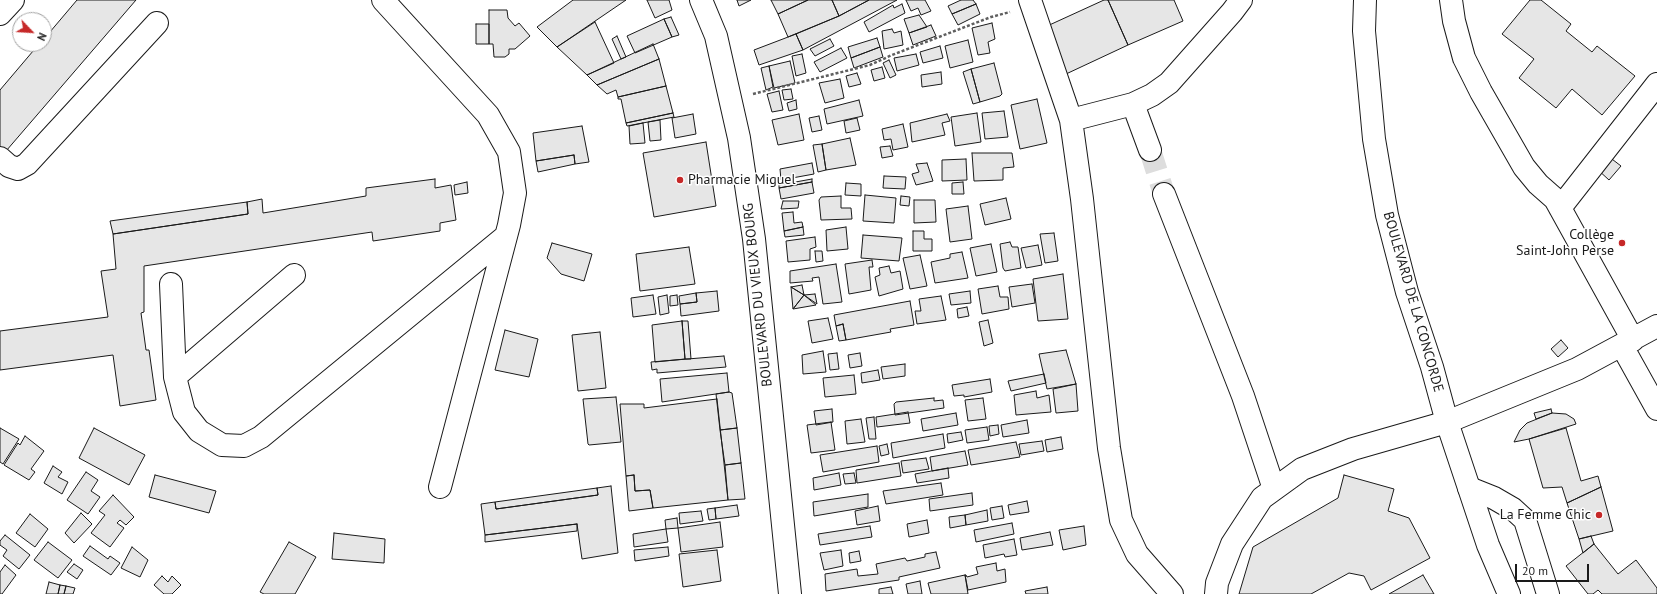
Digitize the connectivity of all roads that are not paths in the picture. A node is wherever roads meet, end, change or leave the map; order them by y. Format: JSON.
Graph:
{"nodes":[{"id":1,"x":13,"y":0,"type":"edge"},
{"id":2,"x":383,"y":0,"type":"edge"},
{"id":3,"x":701,"y":0,"type":"edge"},
{"id":4,"x":1241,"y":0,"type":"edge"},
{"id":5,"x":1365,"y":0,"type":"edge"},
{"id":6,"x":1452,"y":0,"type":"edge"},
{"id":7,"x":1031,"y":4,"type":"edge"},
{"id":8,"x":0,"y":14,"type":"edge"},
{"id":9,"x":157,"y":23,"type":"dead end"},
{"id":10,"x":1657,"y":84,"type":"edge"},
{"id":11,"x":1133,"y":104,"type":"junction"},
{"id":12,"x":1071,"y":120,"type":"junction"},
{"id":13,"x":1150,"y":150,"type":"tunnel mouth"},
{"id":14,"x":0,"y":158,"type":"edge"},
{"id":15,"x":1164,"y":194,"type":"tunnel mouth"},
{"id":16,"x":1560,"y":208,"type":"junction"},
{"id":17,"x":506,"y":236,"type":"junction"},
{"id":18,"x":294,"y":275,"type":"dead end"},
{"id":19,"x":172,"y":284,"type":"dead end"},
{"id":20,"x":1657,"y":326,"type":"edge"},
{"id":21,"x":1627,"y":343,"type":"junction"},
{"id":22,"x":175,"y":377,"type":"junction"},
{"id":23,"x":1657,"y":409,"type":"edge"},
{"id":24,"x":1447,"y":422,"type":"junction"},
{"id":25,"x":440,"y":487,"type":"dead end"},
{"id":26,"x":1469,"y":488,"type":"junction"},
{"id":27,"x":1274,"y":489,"type":"junction"},
{"id":28,"x":790,"y":594,"type":"edge"},
{"id":29,"x":1172,"y":594,"type":"edge"},
{"id":30,"x":1216,"y":594,"type":"edge"},
{"id":31,"x":1509,"y":594,"type":"edge"},
{"id":32,"x":1548,"y":594,"type":"edge"}],
"edges":[{"from":1,"to":8,"type":"main road"},
{"from":2,"to":17,"type":"main road"},
{"from":3,"to":28,"type":"main road","name":"BOULEVARD DU VIEUX BOURG"},
{"from":4,"to":11,"type":"main road"},
{"from":5,"to":24,"type":"main road","name":"BOULEVARD DE LA CONCORDE"},
{"from":6,"to":16,"type":"main road"},
{"from":7,"to":12,"type":"main road"},
{"from":9,"to":14,"type":"main road"},
{"from":10,"to":16,"type":"main road"},
{"from":11,"to":12,"type":"main road"},
{"from":11,"to":13,"type":"main road"},
{"from":12,"to":29,"type":"main road"},
{"from":15,"to":27,"type":"main road"},
{"from":16,"to":21,"type":"main road"},
{"from":17,"to":22,"type":"main road"},
{"from":17,"to":25,"type":"main road"},
{"from":18,"to":22,"type":"main road"},
{"from":19,"to":22,"type":"main road"},
{"from":20,"to":21,"type":"main road"},
{"from":21,"to":23,"type":"main road"},
{"from":21,"to":24,"type":"main road"},
{"from":24,"to":26,"type":"main road","name":"BOULEVARD DE LA CONCORDE"},
{"from":24,"to":27,"type":"main road"},
{"from":26,"to":31,"type":"main road","name":"BOULEVARD DE LA CONCORDE"},
{"from":26,"to":32,"type":"main road"},
{"from":27,"to":30,"type":"main road"}]}
